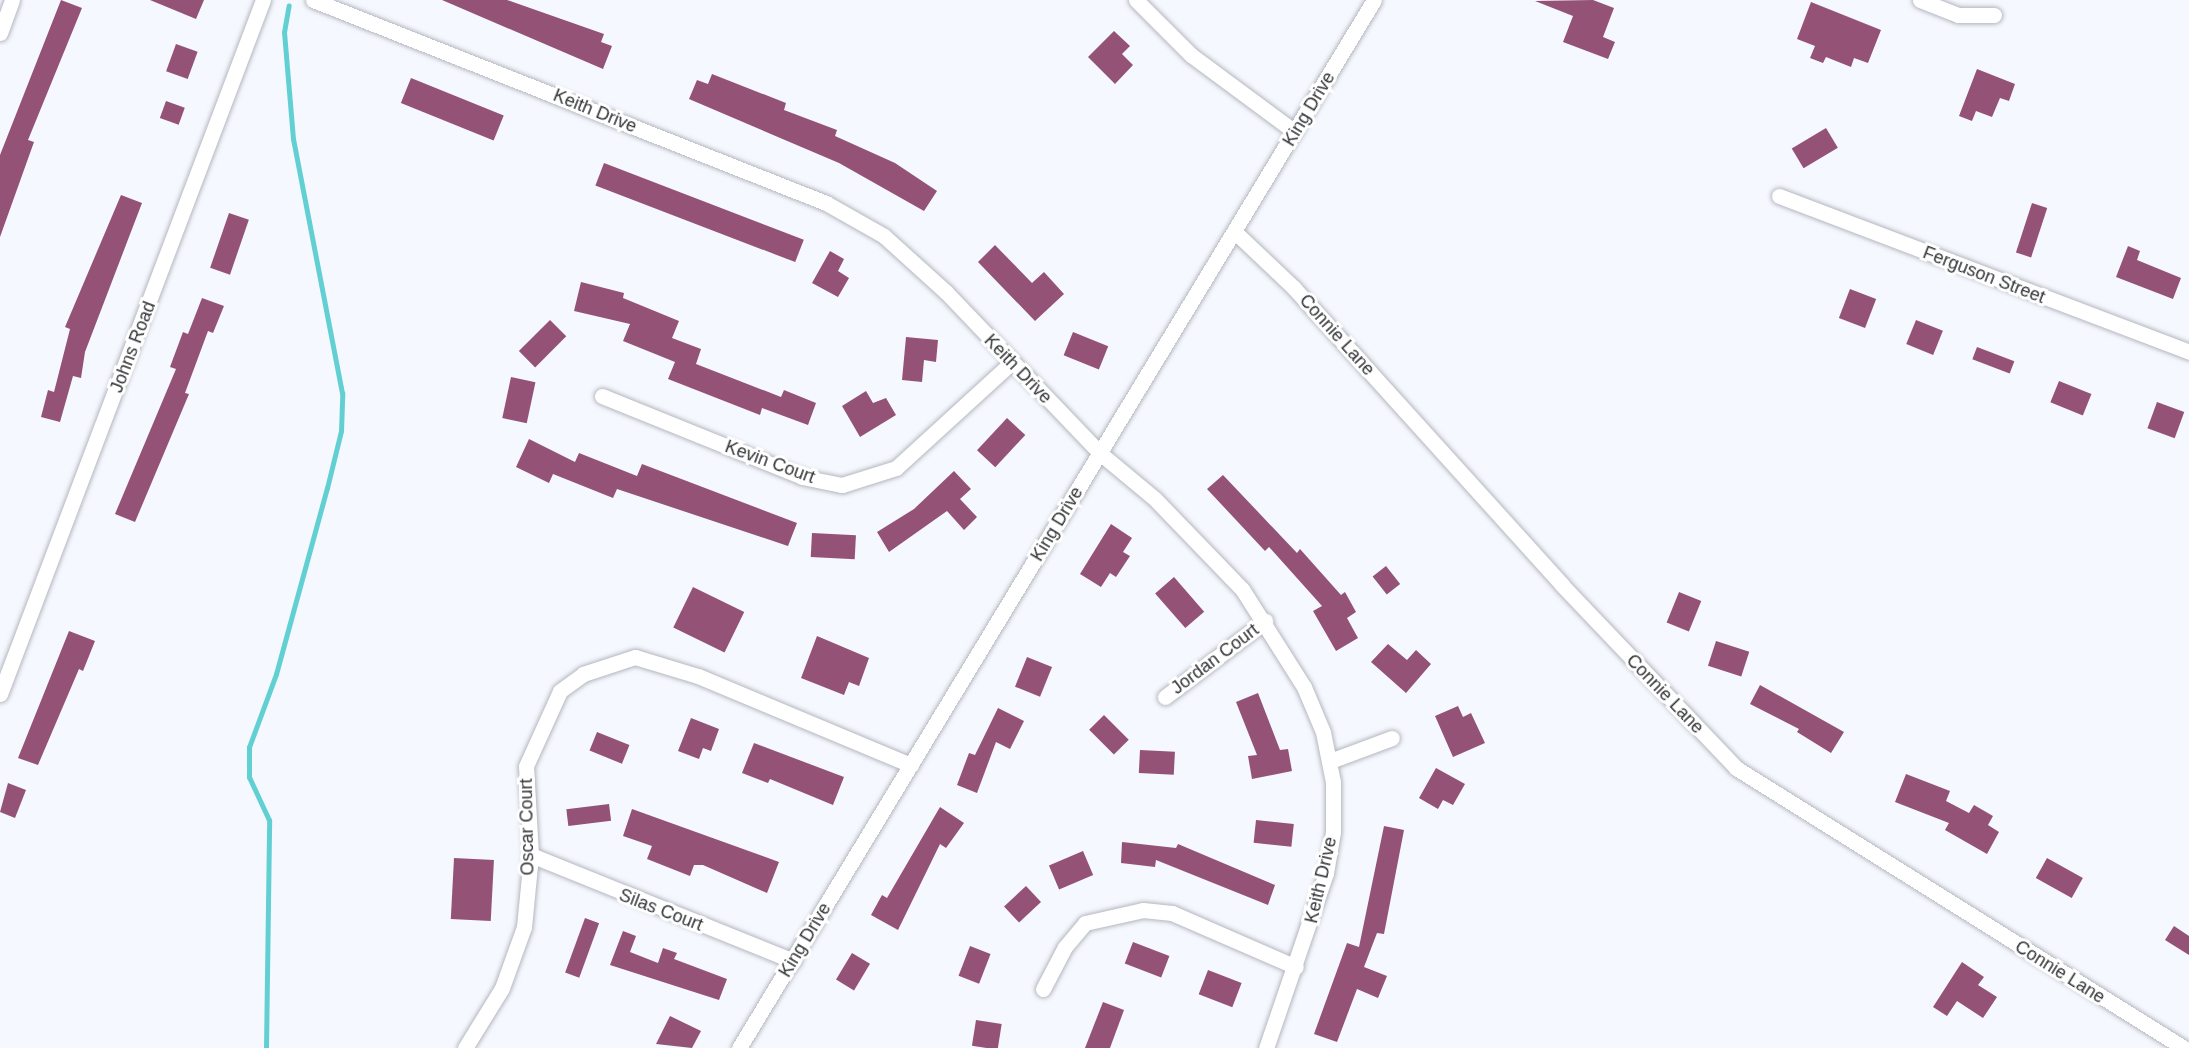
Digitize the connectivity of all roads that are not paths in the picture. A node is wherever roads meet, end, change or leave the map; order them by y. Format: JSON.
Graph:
{"nodes":[{"id":1,"x":12,"y":0,"type":"edge"},
{"id":2,"x":263,"y":0,"type":"edge"},
{"id":3,"x":313,"y":0,"type":"edge"},
{"id":4,"x":1136,"y":0,"type":"edge"},
{"id":5,"x":1374,"y":0,"type":"edge"},
{"id":6,"x":1920,"y":0,"type":"edge"},
{"id":7,"x":1994,"y":15,"type":"dead end"},
{"id":8,"x":0,"y":33,"type":"edge"},
{"id":9,"x":1295,"y":132,"type":"junction"},
{"id":10,"x":1779,"y":196,"type":"dead end"},
{"id":11,"x":1235,"y":232,"type":"junction"},
{"id":12,"x":2189,"y":352,"type":"edge"},
{"id":13,"x":1011,"y":363,"type":"junction"},
{"id":14,"x":602,"y":396,"type":"dead end"},
{"id":15,"x":1101,"y":454,"type":"junction"},
{"id":16,"x":1264,"y":621,"type":"junction"},
{"id":17,"x":0,"y":694,"type":"edge"},
{"id":18,"x":1166,"y":696,"type":"dead end"},
{"id":19,"x":1392,"y":738,"type":"dead end"},
{"id":20,"x":1330,"y":761,"type":"junction"},
{"id":21,"x":910,"y":765,"type":"junction"},
{"id":22,"x":531,"y":855,"type":"junction"},
{"id":23,"x":793,"y":961,"type":"junction"},
{"id":24,"x":1296,"y":967,"type":"junction"},
{"id":25,"x":1043,"y":989,"type":"dead end"},
{"id":26,"x":465,"y":1048,"type":"edge"},
{"id":27,"x":739,"y":1048,"type":"edge"},
{"id":28,"x":1266,"y":1048,"type":"edge"},
{"id":29,"x":2184,"y":1048,"type":"edge"}],
"edges":[{"from":1,"to":8,"type":"street"},
{"from":2,"to":17,"type":"street","name":"Johns Road"},
{"from":3,"to":13,"type":"street","name":"Keith Drive"},
{"from":4,"to":9,"type":"street"},
{"from":5,"to":9,"type":"street","name":"King Drive"},
{"from":6,"to":7,"type":"street"},
{"from":9,"to":11,"type":"street","name":"King Drive"},
{"from":10,"to":12,"type":"street","name":"Ferguson Street"},
{"from":11,"to":15,"type":"street","name":"King Drive"},
{"from":11,"to":29,"type":"street","name":"Connie Lane"},
{"from":13,"to":14,"type":"street","name":"Kevin Court"},
{"from":13,"to":15,"type":"street","name":"Keith Drive"},
{"from":15,"to":16,"type":"street","name":"Keith Drive"},
{"from":15,"to":21,"type":"street","name":"King Drive"},
{"from":16,"to":18,"type":"street","name":"Jordan Court"},
{"from":16,"to":20,"type":"street","name":"Keith Drive"},
{"from":19,"to":20,"type":"street"},
{"from":20,"to":24,"type":"street","name":"Keith Drive"},
{"from":21,"to":22,"type":"street","name":"Oscar Court"},
{"from":21,"to":23,"type":"street","name":"King Drive"},
{"from":22,"to":23,"type":"street","name":"Silas Court"},
{"from":22,"to":26,"type":"street","name":"Oscar Court"},
{"from":23,"to":27,"type":"street","name":"King Drive"},
{"from":24,"to":25,"type":"street"},
{"from":24,"to":28,"type":"street","name":"Keith Drive"}]}
